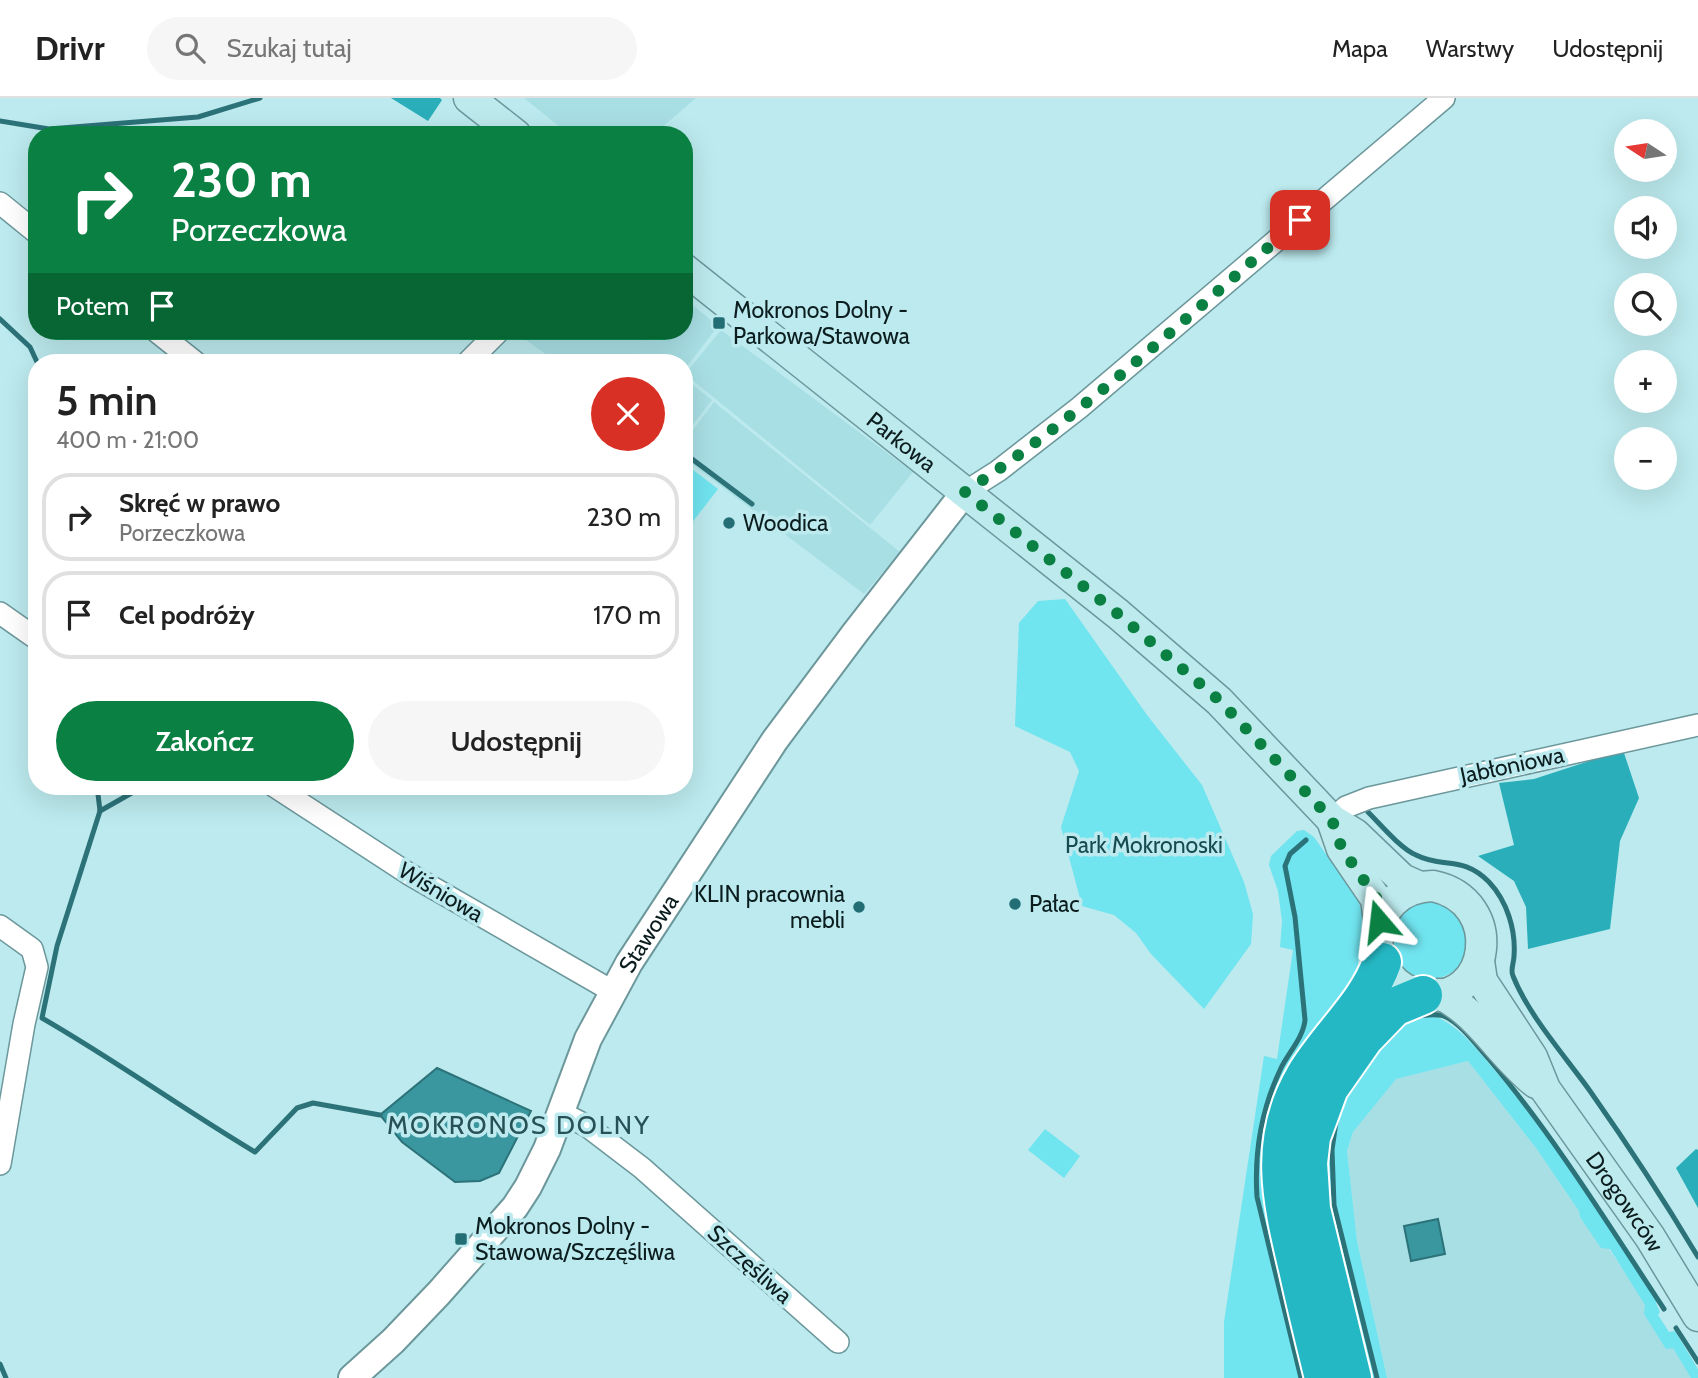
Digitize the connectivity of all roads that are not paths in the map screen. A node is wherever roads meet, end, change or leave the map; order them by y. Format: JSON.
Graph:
{"nodes":[{"id":1,"x":469,"y":98,"type":"edge"},
{"id":2,"x":1444,"y":98,"type":"edge"},
{"id":3,"x":505,"y":126,"type":"edge"},
{"id":4,"x":0,"y":203,"type":"edge"},
{"id":5,"x":28,"y":226,"type":"edge"},
{"id":6,"x":693,"y":276,"type":"edge"},
{"id":7,"x":167,"y":340,"type":"edge"},
{"id":8,"x":490,"y":340,"type":"edge"},
{"id":9,"x":185,"y":354,"type":"edge"},
{"id":10,"x":476,"y":354,"type":"edge"},
{"id":11,"x":965,"y":492,"type":"junction"},
{"id":12,"x":0,"y":614,"type":"edge"},
{"id":13,"x":28,"y":633,"type":"edge"},
{"id":14,"x":1698,"y":725,"type":"edge"},
{"id":15,"x":288,"y":795,"type":"edge"},
{"id":16,"x":1332,"y":820,"type":"junction"},
{"id":17,"x":1420,"y":887,"type":"junction"},
{"id":18,"x":1379,"y":921,"type":"junction"},
{"id":19,"x":0,"y":926,"type":"edge"},
{"id":20,"x":1382,"y":961,"type":"junction"},
{"id":21,"x":1479,"y":961,"type":"junction"},
{"id":22,"x":612,"y":991,"type":"junction"},
{"id":23,"x":1431,"y":995,"type":"junction"},
{"id":24,"x":1545,"y":1089,"type":"junction"},
{"id":25,"x":560,"y":1112,"type":"junction"},
{"id":26,"x":0,"y":1164,"type":"edge"},
{"id":27,"x":1698,"y":1316,"type":"edge"},
{"id":28,"x":838,"y":1342,"type":"dead end"},
{"id":29,"x":352,"y":1378,"type":"edge"},
{"id":30,"x":1324,"y":1378,"type":"edge"},
{"id":31,"x":1352,"y":1378,"type":"edge"}],
"edges":[{"from":1,"to":3,"type":"main road"},
{"from":2,"to":11,"type":"street"},
{"from":4,"to":5,"type":"street"},
{"from":6,"to":11,"type":"main road","name":"Parkowa"},
{"from":7,"to":9,"type":"street"},
{"from":8,"to":10,"type":"street"},
{"from":11,"to":16,"type":"main road","name":"Parkowa"},
{"from":11,"to":22,"type":"street","name":"Stawowa"},
{"from":12,"to":13,"type":"street"},
{"from":14,"to":16,"type":"street","name":"Jabłoniowa"},
{"from":15,"to":22,"type":"street","name":"Wiśniowa"},
{"from":16,"to":17,"type":"main road","name":"Parkowa"},
{"from":16,"to":18,"type":"main road","name":"Parkowa"},
{"from":17,"to":18,"type":"main road"},
{"from":17,"to":21,"type":"main road"},
{"from":18,"to":20,"type":"main road"},
{"from":19,"to":26,"type":"street"},
{"from":20,"to":23,"type":"main road"},
{"from":20,"to":30,"type":"highway"},
{"from":21,"to":23,"type":"main road"},
{"from":21,"to":24,"type":"main road","name":"Drogowców"},
{"from":22,"to":25,"type":"street","name":"Stawowa"},
{"from":23,"to":24,"type":"main road","name":"Drogowców"},
{"from":23,"to":31,"type":"highway"},
{"from":24,"to":27,"type":"main road","name":"Drogowców"},
{"from":25,"to":28,"type":"street","name":"Szczęśliwa"},
{"from":25,"to":29,"type":"street","name":"Stawowa"}]}
